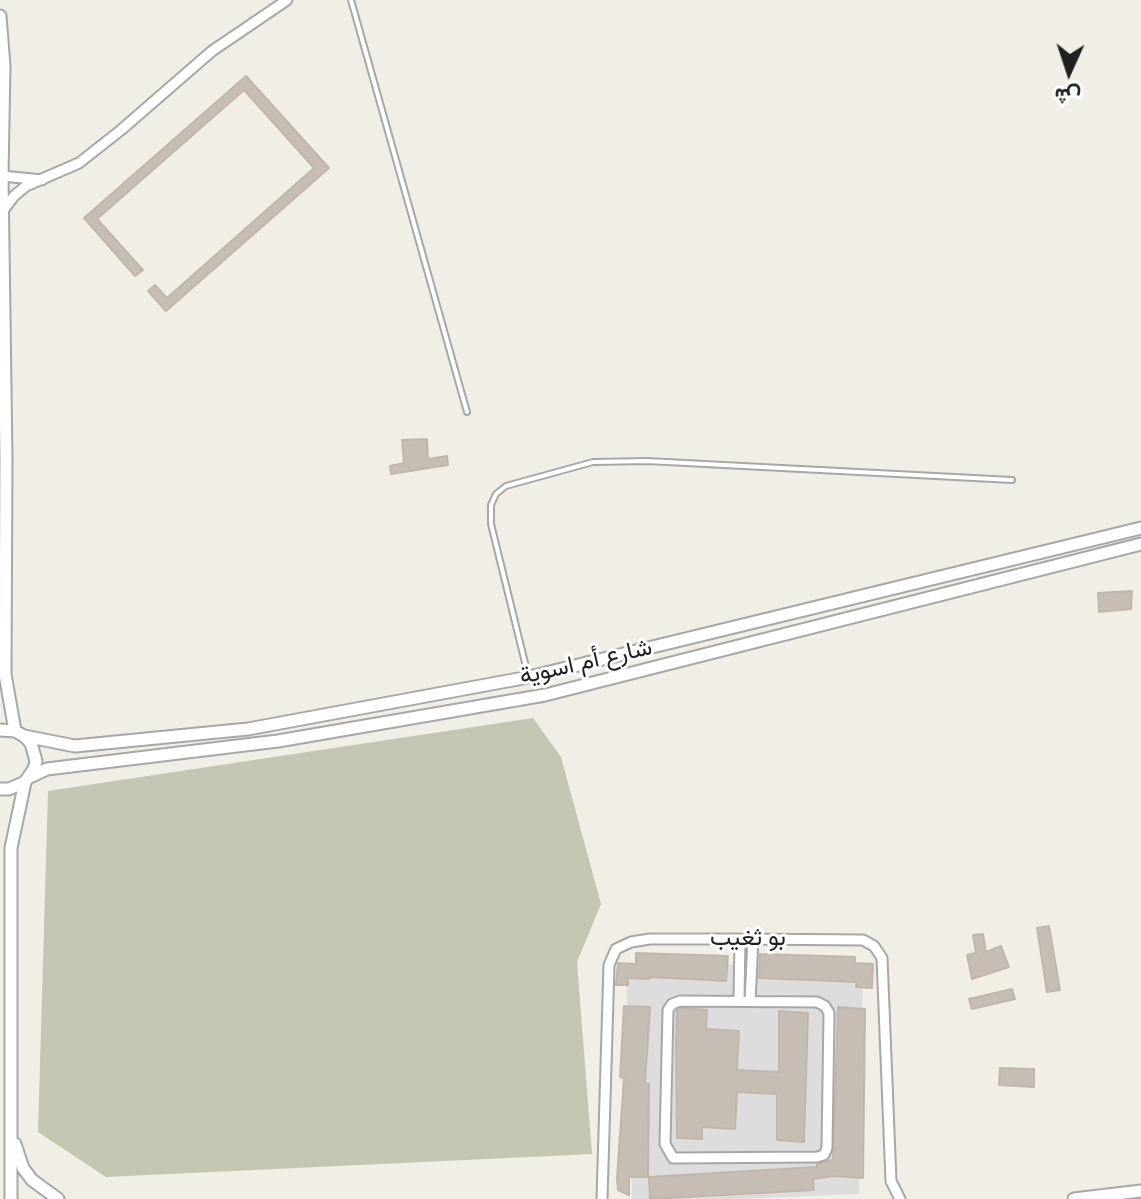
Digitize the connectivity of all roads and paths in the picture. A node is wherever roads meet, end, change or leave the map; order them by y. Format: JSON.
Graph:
{"nodes":[{"id":1,"x":287,"y":0,"type":"edge"},
{"id":2,"x":351,"y":0,"type":"edge"},
{"id":3,"x":0,"y":16,"type":"edge"},
{"id":4,"x":1,"y":176,"type":"edge"},
{"id":5,"x":42,"y":180,"type":"junction"},
{"id":6,"x":2,"y":212,"type":"junction"},
{"id":7,"x":467,"y":412,"type":"dead end"},
{"id":8,"x":1012,"y":480,"type":"dead end"},
{"id":9,"x":1141,"y":528,"type":"edge"},
{"id":10,"x":1141,"y":544,"type":"edge"},
{"id":11,"x":529,"y":677,"type":"junction"},
{"id":12,"x":0,"y":730,"type":"edge"},
{"id":13,"x":20,"y":733,"type":"junction"},
{"id":14,"x":27,"y":779,"type":"junction"},
{"id":15,"x":0,"y":789,"type":"edge"},
{"id":16,"x":740,"y":939,"type":"junction"},
{"id":17,"x":753,"y":939,"type":"junction"},
{"id":18,"x":739,"y":1001,"type":"junction"},
{"id":19,"x":750,"y":1001,"type":"junction"},
{"id":20,"x":12,"y":1136,"type":"junction"},
{"id":21,"x":1141,"y":1191,"type":"edge"},
{"id":22,"x":11,"y":1199,"type":"edge"},
{"id":23,"x":58,"y":1199,"type":"edge"},
{"id":24,"x":602,"y":1199,"type":"edge"},
{"id":25,"x":900,"y":1199,"type":"edge"},
{"id":26,"x":1074,"y":1199,"type":"edge"}],
"edges":[{"from":1,"to":5,"type":"street"},
{"from":2,"to":7,"type":"lane"},
{"from":3,"to":4,"type":"street"},
{"from":4,"to":5,"type":"street"},
{"from":4,"to":6,"type":"street"},
{"from":5,"to":6,"type":"street"},
{"from":6,"to":13,"type":"street"},
{"from":8,"to":11,"type":"lane"},
{"from":9,"to":11,"type":"street","name":"شارع أم اسوية"},
{"from":10,"to":14,"type":"street","name":"شارع أم اسوية"},
{"from":11,"to":13,"type":"street","name":"شارع أم اسوية"},
{"from":12,"to":13,"type":"street","name":"شارع أم اسوية"},
{"from":13,"to":14,"type":"street"},
{"from":14,"to":15,"type":"street","name":"شارع أم اسوية"},
{"from":14,"to":20,"type":"street"},
{"from":16,"to":17,"type":"street","name":"بو ثغيب"},
{"from":16,"to":18,"type":"street"},
{"from":16,"to":24,"type":"street","name":"بو ثغيب"},
{"from":17,"to":19,"type":"street"},
{"from":17,"to":25,"type":"street","name":"بو ثغيب"},
{"from":18,"to":19,"type":"street"},
{"from":18,"to":19,"type":"street"},
{"from":20,"to":22,"type":"street"},
{"from":20,"to":23,"type":"street"},
{"from":21,"to":26,"type":"street"}]}
